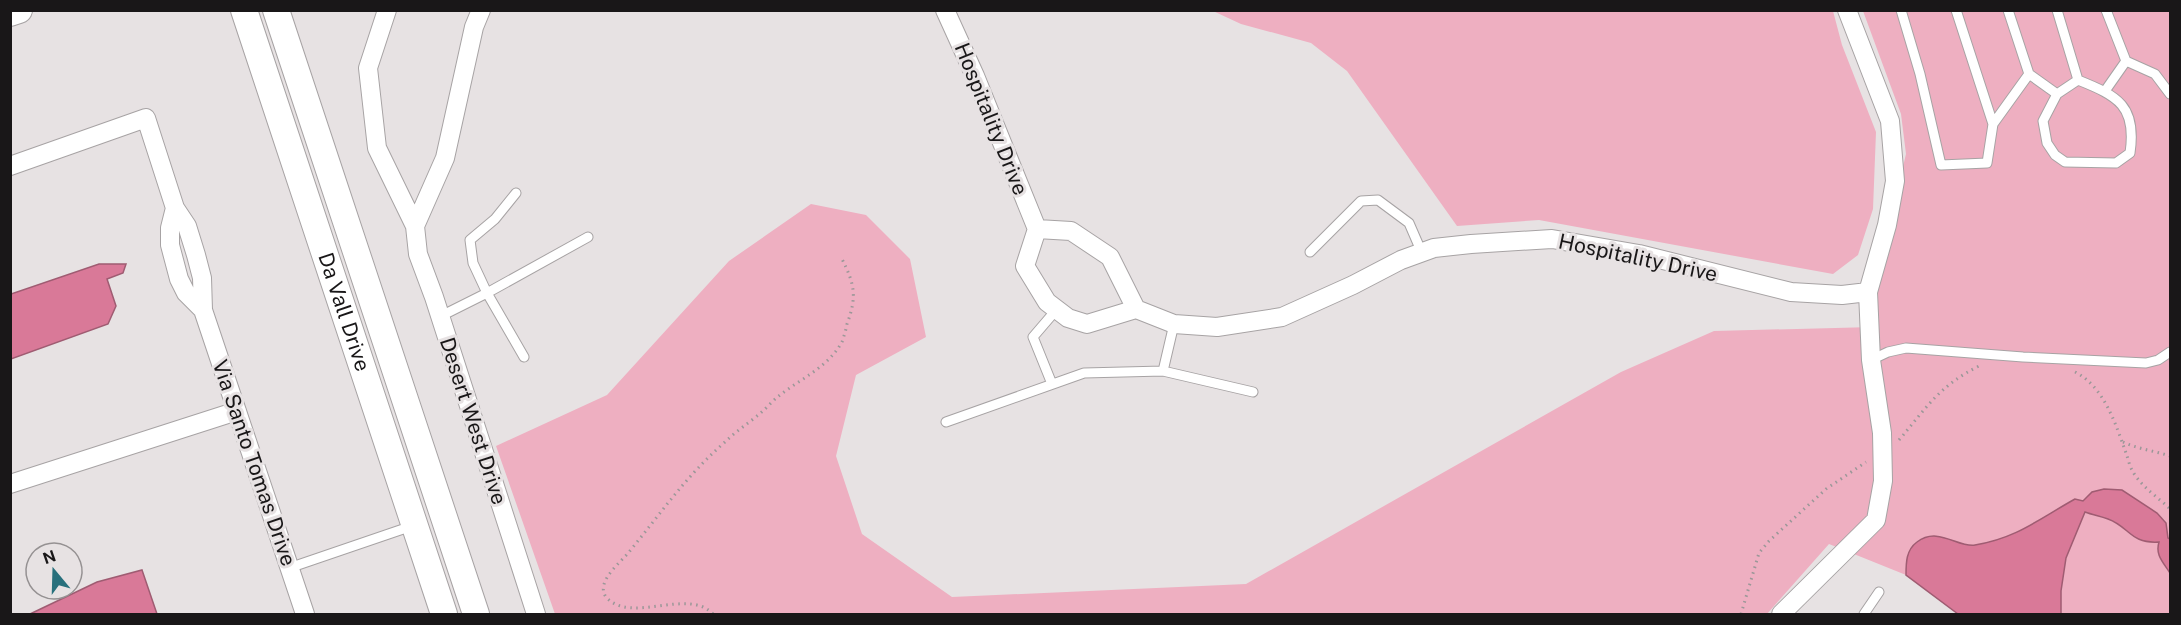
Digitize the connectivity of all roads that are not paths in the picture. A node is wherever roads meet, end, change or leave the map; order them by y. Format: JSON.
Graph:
{"nodes":[{"id":1,"x":19,"y":10,"type":"edge"},
{"id":2,"x":244,"y":10,"type":"edge"},
{"id":3,"x":276,"y":10,"type":"edge"},
{"id":4,"x":387,"y":10,"type":"edge"},
{"id":5,"x":481,"y":10,"type":"edge"},
{"id":6,"x":945,"y":10,"type":"edge"},
{"id":7,"x":1847,"y":10,"type":"edge"},
{"id":8,"x":1901,"y":10,"type":"edge"},
{"id":9,"x":1956,"y":10,"type":"edge"},
{"id":10,"x":2008,"y":10,"type":"edge"},
{"id":11,"x":2057,"y":10,"type":"edge"},
{"id":12,"x":2106,"y":10,"type":"edge"},
{"id":13,"x":10,"y":14,"type":"edge"},
{"id":14,"x":2126,"y":61,"type":"junction"},
{"id":15,"x":2029,"y":74,"type":"junction"},
{"id":16,"x":2078,"y":80,"type":"junction"},
{"id":17,"x":2105,"y":91,"type":"junction"},
{"id":18,"x":2057,"y":94,"type":"junction"},
{"id":19,"x":2170,"y":94,"type":"edge"},
{"id":20,"x":1993,"y":124,"type":"junction"},
{"id":21,"x":10,"y":166,"type":"edge"},
{"id":22,"x":516,"y":193,"type":"dead end"},
{"id":23,"x":415,"y":226,"type":"junction"},
{"id":24,"x":1036,"y":229,"type":"junction"},
{"id":25,"x":588,"y":237,"type":"dead end"},
{"id":26,"x":1310,"y":252,"type":"dead end"},
{"id":27,"x":1422,"y":253,"type":"junction"},
{"id":28,"x":1868,"y":292,"type":"junction"},
{"id":29,"x":487,"y":293,"type":"junction"},
{"id":30,"x":1057,"y":309,"type":"junction"},
{"id":31,"x":1136,"y":309,"type":"junction"},
{"id":32,"x":439,"y":317,"type":"junction"},
{"id":33,"x":1174,"y":324,"type":"junction"},
{"id":34,"x":2170,"y":352,"type":"edge"},
{"id":35,"x":524,"y":357,"type":"dead end"},
{"id":36,"x":1871,"y":360,"type":"junction"},
{"id":37,"x":1163,"y":371,"type":"junction"},
{"id":38,"x":1052,"y":384,"type":"junction"},
{"id":39,"x":1253,"y":392,"type":"dead end"},
{"id":40,"x":237,"y":411,"type":"junction"},
{"id":41,"x":946,"y":422,"type":"dead end"},
{"id":42,"x":10,"y":484,"type":"edge"},
{"id":43,"x":414,"y":525,"type":"junction"},
{"id":44,"x":290,"y":568,"type":"junction"},
{"id":45,"x":1879,"y":592,"type":"dead end"},
{"id":46,"x":305,"y":615,"type":"edge"},
{"id":47,"x":444,"y":615,"type":"edge"},
{"id":48,"x":476,"y":615,"type":"edge"},
{"id":49,"x":536,"y":615,"type":"edge"},
{"id":50,"x":1781,"y":615,"type":"edge"},
{"id":51,"x":1864,"y":615,"type":"edge"}],
"edges":[{"from":1,"to":13,"type":"main road"},
{"from":2,"to":43,"type":"main road","name":"Da Vall Drive"},
{"from":3,"to":48,"type":"main road","name":"Da Vall Drive"},
{"from":4,"to":23,"type":"street","name":"Desert West Drive"},
{"from":5,"to":23,"type":"street"},
{"from":6,"to":24,"type":"street","name":"Hospitality Drive"},
{"from":7,"to":28,"type":"street"},
{"from":8,"to":20,"type":"lane"},
{"from":9,"to":20,"type":"lane"},
{"from":10,"to":15,"type":"lane"},
{"from":11,"to":16,"type":"lane"},
{"from":12,"to":14,"type":"lane"},
{"from":14,"to":17,"type":"lane"},
{"from":14,"to":19,"type":"lane"},
{"from":15,"to":18,"type":"lane"},
{"from":15,"to":20,"type":"lane"},
{"from":16,"to":17,"type":"lane"},
{"from":16,"to":18,"type":"lane"},
{"from":17,"to":18,"type":"lane"},
{"from":21,"to":40,"type":"street","name":"Via Santo Tomas Drive"},
{"from":22,"to":29,"type":"lane"},
{"from":23,"to":32,"type":"street","name":"Desert West Drive"},
{"from":24,"to":30,"type":"street"},
{"from":24,"to":31,"type":"street"},
{"from":25,"to":29,"type":"lane"},
{"from":26,"to":27,"type":"lane"},
{"from":27,"to":28,"type":"street","name":"Hospitality Drive"},
{"from":27,"to":33,"type":"street","name":"Hospitality Drive"},
{"from":28,"to":36,"type":"street"},
{"from":29,"to":32,"type":"lane"},
{"from":29,"to":35,"type":"lane"},
{"from":30,"to":31,"type":"street"},
{"from":30,"to":38,"type":"lane"},
{"from":31,"to":33,"type":"street","name":"Hospitality Drive"},
{"from":32,"to":49,"type":"street","name":"Desert West Drive"},
{"from":33,"to":37,"type":"lane"},
{"from":34,"to":36,"type":"lane"},
{"from":36,"to":50,"type":"street"},
{"from":37,"to":38,"type":"lane"},
{"from":37,"to":39,"type":"lane"},
{"from":38,"to":41,"type":"lane"},
{"from":40,"to":42,"type":"street"},
{"from":40,"to":44,"type":"street","name":"Via Santo Tomas Drive"},
{"from":43,"to":44,"type":"lane"},
{"from":43,"to":47,"type":"main road","name":"Da Vall Drive"},
{"from":44,"to":46,"type":"street","name":"Via Santo Tomas Drive"},
{"from":45,"to":51,"type":"lane"}]}
